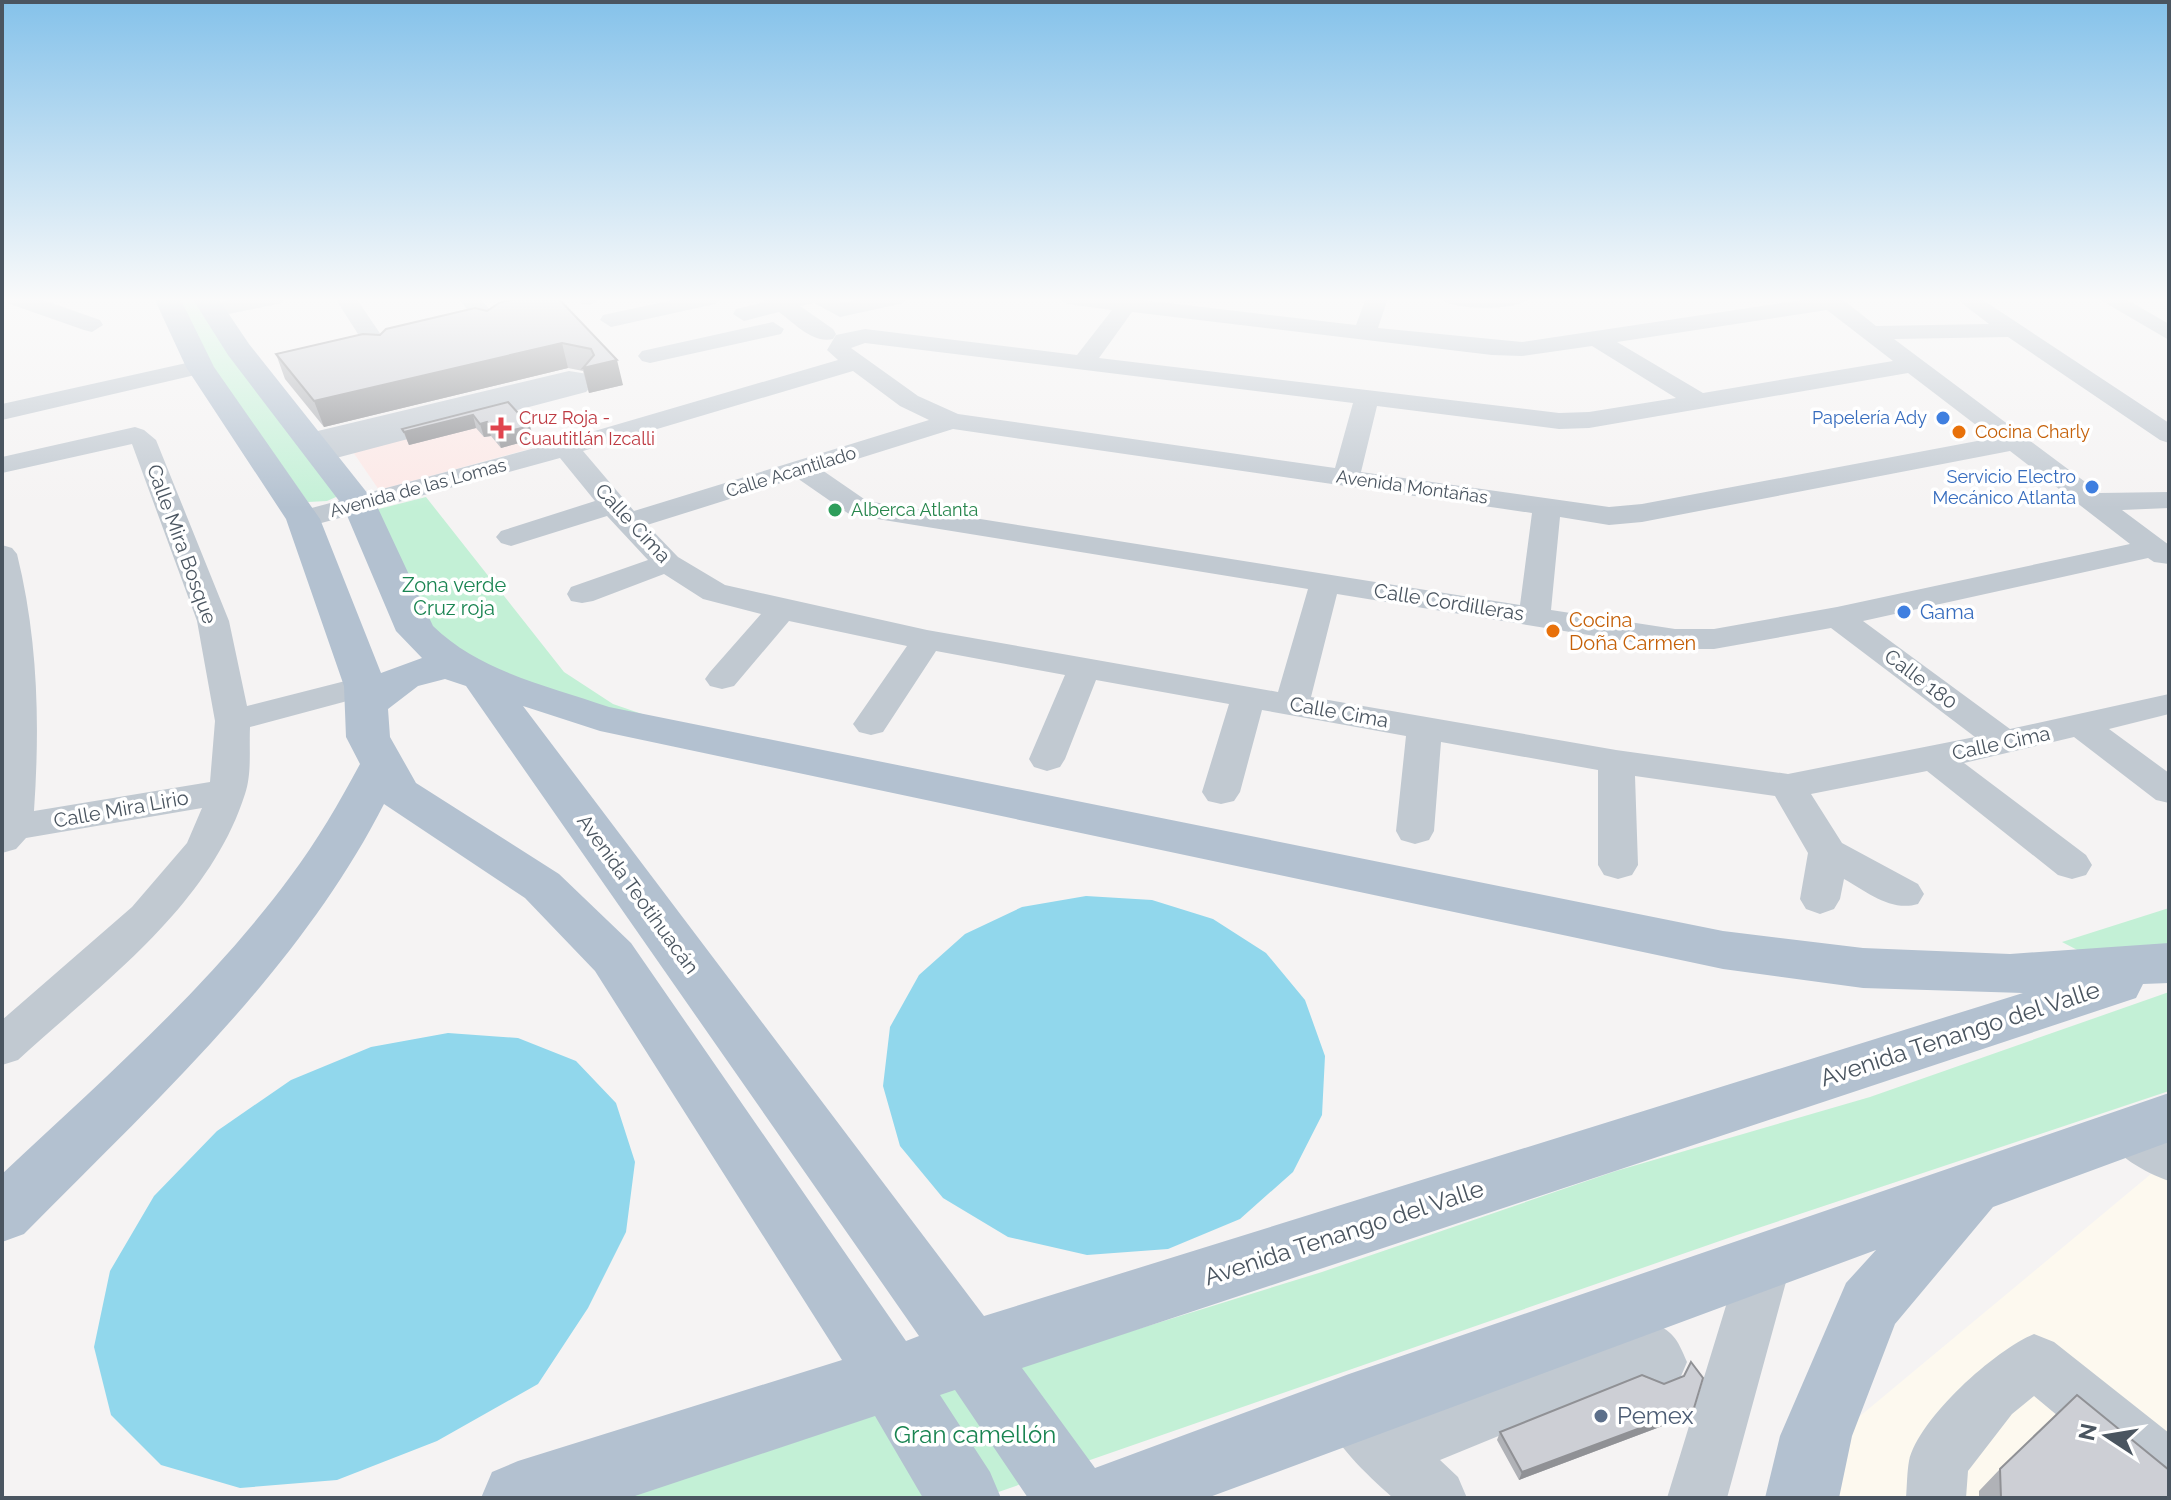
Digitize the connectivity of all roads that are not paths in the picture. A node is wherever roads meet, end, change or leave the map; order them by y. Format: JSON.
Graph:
{"nodes":[{"id":1,"x":196,"y":368,"type":"edge"},
{"id":2,"x":201,"y":368,"type":"edge"},
{"id":3,"x":253,"y":368,"type":"edge"},
{"id":4,"x":782,"y":368,"type":"edge"},
{"id":5,"x":868,"y":368,"type":"edge"},
{"id":6,"x":1122,"y":368,"type":"edge"},
{"id":7,"x":1644,"y":368,"type":"edge"},
{"id":8,"x":1894,"y":368,"type":"edge"},
{"id":9,"x":1916,"y":368,"type":"edge"},
{"id":10,"x":2069,"y":368,"type":"edge"},
{"id":11,"x":1366,"y":399,"type":"junction"},
{"id":12,"x":1698,"y":401,"type":"junction"},
{"id":13,"x":2,"y":412,"type":"edge"},
{"id":14,"x":952,"y":421,"type":"junction"},
{"id":15,"x":2169,"y":435,"type":"edge"},
{"id":16,"x":2014,"y":442,"type":"junction"},
{"id":17,"x":315,"y":448,"type":"junction"},
{"id":18,"x":566,"y":448,"type":"junction"},
{"id":19,"x":2,"y":465,"type":"edge"},
{"id":20,"x":802,"y":469,"type":"junction"},
{"id":21,"x":1346,"y":477,"type":"junction"},
{"id":22,"x":2169,"y":500,"type":"edge"},
{"id":23,"x":2093,"y":502,"type":"junction"},
{"id":24,"x":359,"y":504,"type":"junction"},
{"id":25,"x":1547,"y":507,"type":"junction"},
{"id":26,"x":620,"y":514,"type":"junction"},
{"id":27,"x":303,"y":519,"type":"junction"},
{"id":28,"x":511,"y":537,"type":"dead end"},
{"id":29,"x":2160,"y":553,"type":"edge"},
{"id":30,"x":2,"y":554,"type":"edge"},
{"id":31,"x":667,"y":563,"type":"junction"},
{"id":32,"x":1325,"y":583,"type":"junction"},
{"id":33,"x":582,"y":594,"type":"dead end"},
{"id":34,"x":8,"y":610,"type":"edge"},
{"id":35,"x":782,"y":610,"type":"junction"},
{"id":36,"x":1535,"y":615,"type":"junction"},
{"id":37,"x":1837,"y":617,"type":"junction"},
{"id":38,"x":927,"y":640,"type":"junction"},
{"id":39,"x":1085,"y":667,"type":"junction"},
{"id":40,"x":479,"y":675,"type":"junction"},
{"id":41,"x":722,"y":679,"type":"dead end"},
{"id":42,"x":366,"y":696,"type":"junction"},
{"id":43,"x":1249,"y":696,"type":"junction"},
{"id":44,"x":1292,"y":704,"type":"junction"},
{"id":45,"x":2169,"y":704,"type":"edge"},
{"id":46,"x":12,"y":717,"type":"edge"},
{"id":47,"x":233,"y":721,"type":"junction"},
{"id":48,"x":871,"y":724,"type":"dead end"},
{"id":49,"x":2081,"y":725,"type":"junction"},
{"id":50,"x":1425,"y":727,"type":"junction"},
{"id":51,"x":2004,"y":742,"type":"junction"},
{"id":52,"x":1934,"y":758,"type":"junction"},
{"id":53,"x":1047,"y":759,"type":"dead end"},
{"id":54,"x":1616,"y":762,"type":"junction"},
{"id":55,"x":383,"y":763,"type":"junction"},
{"id":56,"x":1788,"y":786,"type":"junction"},
{"id":57,"x":228,"y":791,"type":"junction"},
{"id":58,"x":2169,"y":791,"type":"edge"},
{"id":59,"x":1221,"y":792,"type":"dead end"},
{"id":60,"x":1415,"y":831,"type":"dead end"},
{"id":61,"x":8,"y":834,"type":"edge"},
{"id":62,"x":1828,"y":853,"type":"junction"},
{"id":63,"x":1618,"y":865,"type":"dead end"},
{"id":64,"x":2072,"y":865,"type":"dead end"},
{"id":65,"x":1904,"y":894,"type":"dead end"},
{"id":66,"x":1820,"y":899,"type":"dead end"},
{"id":67,"x":2169,"y":965,"type":"edge"},
{"id":68,"x":2,"y":1047,"type":"edge"},
{"id":69,"x":2155,"y":1136,"type":"edge"},
{"id":70,"x":1974,"y":1185,"type":"junction"},
{"id":71,"x":2,"y":1214,"type":"edge"},
{"id":72,"x":1766,"y":1260,"type":"junction"},
{"id":73,"x":1366,"y":1429,"type":"junction"},
{"id":74,"x":2169,"y":1470,"type":"edge"},
{"id":75,"x":518,"y":1498,"type":"edge"},
{"id":76,"x":964,"y":1498,"type":"edge"},
{"id":77,"x":1072,"y":1498,"type":"edge"},
{"id":78,"x":1111,"y":1498,"type":"edge"},
{"id":79,"x":1437,"y":1498,"type":"edge"},
{"id":80,"x":1697,"y":1498,"type":"edge"},
{"id":81,"x":1802,"y":1498,"type":"edge"},
{"id":82,"x":1936,"y":1498,"type":"edge"}],
"edges":[{"from":1,"to":13,"type":"street"},
{"from":2,"to":27,"type":"main road"},
{"from":3,"to":17,"type":"main road","name":"Avenida Teotihuacán"},
{"from":4,"to":18,"type":"street","name":"Avenida de las Lomas"},
{"from":5,"to":14,"type":"street","name":"Avenida Montañas"},
{"from":6,"to":11,"type":"street","name":"Avenida de las Lomas"},
{"from":7,"to":12,"type":"street"},
{"from":8,"to":12,"type":"street","name":"Avenida de las Lomas"},
{"from":9,"to":16,"type":"street"},
{"from":10,"to":15,"type":"street"},
{"from":11,"to":12,"type":"street","name":"Avenida de las Lomas"},
{"from":11,"to":21,"type":"street"},
{"from":14,"to":20,"type":"street","name":"Calle Acantilado"},
{"from":14,"to":21,"type":"street","name":"Avenida Montañas"},
{"from":16,"to":23,"type":"street"},
{"from":16,"to":25,"type":"street","name":"Avenida Montañas"},
{"from":17,"to":17,"type":"street"},
{"from":17,"to":24,"type":"main road","name":"Avenida Teotihuacán"},
{"from":18,"to":24,"type":"street","name":"Avenida de las Lomas"},
{"from":18,"to":26,"type":"street","name":"Calle Cima"},
{"from":19,"to":47,"type":"street","name":"Calle Mira Bosque"},
{"from":20,"to":26,"type":"street","name":"Calle Acantilado"},
{"from":20,"to":32,"type":"street","name":"Calle Cordilleras"},
{"from":21,"to":25,"type":"street","name":"Avenida Montañas"},
{"from":22,"to":23,"type":"street"},
{"from":23,"to":29,"type":"street"},
{"from":24,"to":27,"type":"street","name":"Avenida de las Lomas"},
{"from":24,"to":40,"type":"main road","name":"Avenida Teotihuacán"},
{"from":25,"to":36,"type":"street"},
{"from":26,"to":28,"type":"street","name":"Calle Acantilado"},
{"from":26,"to":31,"type":"street","name":"Calle Cima"},
{"from":27,"to":42,"type":"main road"},
{"from":29,"to":37,"type":"street","name":"Calle Cordilleras"},
{"from":30,"to":34,"type":"street"},
{"from":31,"to":33,"type":"street"},
{"from":31,"to":35,"type":"street","name":"Calle Cima"},
{"from":32,"to":36,"type":"street","name":"Calle Cordilleras"},
{"from":32,"to":44,"type":"street"},
{"from":34,"to":46,"type":"street"},
{"from":35,"to":38,"type":"street","name":"Calle Cima"},
{"from":35,"to":41,"type":"street"},
{"from":36,"to":37,"type":"street","name":"Calle Cordilleras"},
{"from":37,"to":51,"type":"street","name":"Calle 180"},
{"from":38,"to":39,"type":"street","name":"Calle Cima"},
{"from":38,"to":48,"type":"street"},
{"from":39,"to":43,"type":"street","name":"Calle Cima"},
{"from":39,"to":53,"type":"street"},
{"from":40,"to":42,"type":"main road"},
{"from":40,"to":67,"type":"main road"},
{"from":40,"to":77,"type":"main road","name":"Avenida Teotihuacán"},
{"from":42,"to":47,"type":"street"},
{"from":42,"to":55,"type":"main road"},
{"from":43,"to":44,"type":"street","name":"Calle Cima"},
{"from":43,"to":59,"type":"street"},
{"from":44,"to":50,"type":"street","name":"Calle Cima"},
{"from":45,"to":49,"type":"street","name":"Calle Cima"},
{"from":46,"to":61,"type":"street"},
{"from":47,"to":57,"type":"street","name":"Calle Mira Bosque"},
{"from":49,"to":51,"type":"street","name":"Calle Cima"},
{"from":49,"to":58,"type":"street"},
{"from":50,"to":54,"type":"street","name":"Calle Cima"},
{"from":50,"to":60,"type":"street"},
{"from":51,"to":52,"type":"street","name":"Calle Cima"},
{"from":52,"to":56,"type":"street","name":"Calle Cima"},
{"from":52,"to":64,"type":"street"},
{"from":54,"to":56,"type":"street","name":"Calle Cima"},
{"from":54,"to":63,"type":"street"},
{"from":55,"to":71,"type":"main road"},
{"from":55,"to":76,"type":"main road"},
{"from":56,"to":62,"type":"street"},
{"from":57,"to":61,"type":"street","name":"Calle Mira Lirio"},
{"from":57,"to":68,"type":"street","name":"Calle Mira Bosque"},
{"from":62,"to":65,"type":"street"},
{"from":62,"to":66,"type":"street"},
{"from":67,"to":75,"type":"main road","name":"Avenida Tenango del Valle"},
{"from":69,"to":70,"type":"main road"},
{"from":70,"to":72,"type":"main road"},
{"from":70,"to":81,"type":"main road"},
{"from":72,"to":73,"type":"main road"},
{"from":72,"to":80,"type":"street"},
{"from":73,"to":78,"type":"main road"},
{"from":73,"to":79,"type":"street"},
{"from":74,"to":82,"type":"street"}]}
